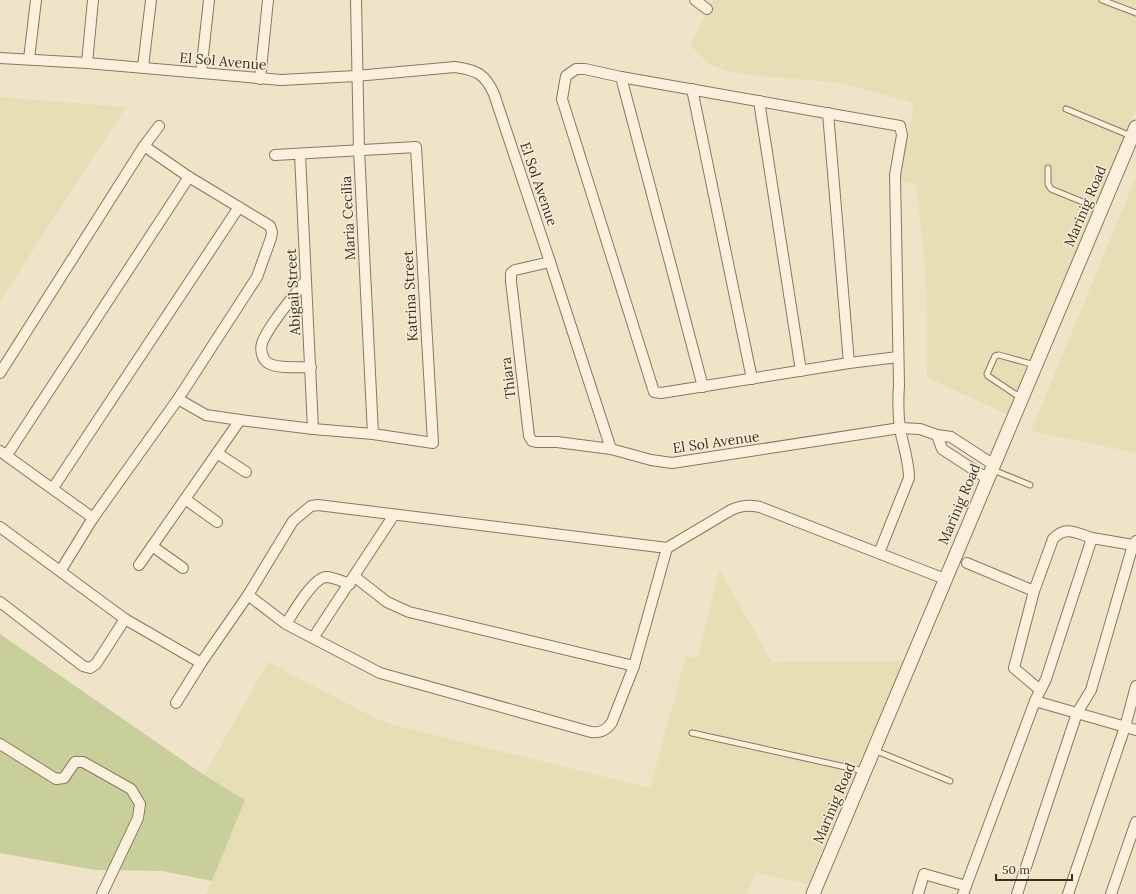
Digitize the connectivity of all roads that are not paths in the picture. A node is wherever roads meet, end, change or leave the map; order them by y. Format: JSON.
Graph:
{"nodes":[{"id":1,"x":36,"y":0,"type":"edge"},
{"id":2,"x":93,"y":0,"type":"edge"},
{"id":3,"x":151,"y":0,"type":"edge"},
{"id":4,"x":209,"y":0,"type":"edge"},
{"id":5,"x":268,"y":0,"type":"edge"},
{"id":6,"x":356,"y":0,"type":"edge"},
{"id":7,"x":696,"y":0,"type":"edge"},
{"id":8,"x":1102,"y":0,"type":"edge"},
{"id":9,"x":707,"y":8,"type":"dead end"},
{"id":10,"x":1136,"y":13,"type":"edge"},
{"id":11,"x":0,"y":58,"type":"edge"},
{"id":12,"x":29,"y":59,"type":"junction"},
{"id":13,"x":87,"y":62,"type":"junction"},
{"id":14,"x":143,"y":67,"type":"junction"},
{"id":15,"x":201,"y":73,"type":"junction"},
{"id":16,"x":356,"y":76,"type":"junction"},
{"id":17,"x":621,"y":77,"type":"junction"},
{"id":18,"x":260,"y":79,"type":"junction"},
{"id":19,"x":692,"y":89,"type":"junction"},
{"id":20,"x":759,"y":101,"type":"junction"},
{"id":21,"x":1066,"y":109,"type":"dead end"},
{"id":22,"x":828,"y":113,"type":"junction"},
{"id":23,"x":159,"y":126,"type":"dead end"},
{"id":24,"x":1134,"y":132,"type":"edge"},
{"id":25,"x":144,"y":146,"type":"junction"},
{"id":26,"x":358,"y":150,"type":"junction"},
{"id":27,"x":300,"y":154,"type":"junction"},
{"id":28,"x":275,"y":155,"type":"dead end"},
{"id":29,"x":1048,"y":168,"type":"dead end"},
{"id":30,"x":189,"y":177,"type":"junction"},
{"id":31,"x":239,"y":207,"type":"junction"},
{"id":32,"x":1101,"y":210,"type":"junction"},
{"id":33,"x":550,"y":262,"type":"junction"},
{"id":34,"x":306,"y":280,"type":"junction"},
{"id":35,"x":898,"y":357,"type":"junction"},
{"id":36,"x":849,"y":363,"type":"junction"},
{"id":37,"x":1036,"y":365,"type":"junction"},
{"id":38,"x":310,"y":367,"type":"junction"},
{"id":39,"x":801,"y":371,"type":"junction"},
{"id":40,"x":0,"y":373,"type":"edge"},
{"id":41,"x":752,"y":379,"type":"junction"},
{"id":42,"x":703,"y":387,"type":"junction"},
{"id":43,"x":178,"y":399,"type":"junction"},
{"id":44,"x":1021,"y":399,"type":"junction"},
{"id":45,"x":240,"y":420,"type":"junction"},
{"id":46,"x":900,"y":428,"type":"junction"},
{"id":47,"x":313,"y":429,"type":"junction"},
{"id":48,"x":373,"y":434,"type":"junction"},
{"id":49,"x":937,"y":435,"type":"junction"},
{"id":50,"x":966,"y":448,"type":"junction"},
{"id":51,"x":611,"y":449,"type":"junction"},
{"id":52,"x":4,"y":453,"type":"edge"},
{"id":53,"x":217,"y":453,"type":"junction"},
{"id":54,"x":959,"y":460,"type":"junction"},
{"id":55,"x":991,"y":471,"type":"junction"},
{"id":56,"x":246,"y":472,"type":"dead end"},
{"id":57,"x":1030,"y":485,"type":"dead end"},
{"id":58,"x":53,"y":488,"type":"junction"},
{"id":59,"x":185,"y":499,"type":"junction"},
{"id":60,"x":394,"y":515,"type":"junction"},
{"id":61,"x":93,"y":518,"type":"junction"},
{"id":62,"x":217,"y":522,"type":"dead end"},
{"id":63,"x":0,"y":527,"type":"edge"},
{"id":64,"x":1092,"y":538,"type":"junction"},
{"id":65,"x":1134,"y":543,"type":"edge"},
{"id":66,"x":152,"y":546,"type":"junction"},
{"id":67,"x":667,"y":548,"type":"junction"},
{"id":68,"x":879,"y":553,"type":"junction"},
{"id":69,"x":967,"y":562,"type":"dead end"},
{"id":70,"x":139,"y":564,"type":"dead end"},
{"id":71,"x":183,"y":568,"type":"dead end"},
{"id":72,"x":61,"y":570,"type":"junction"},
{"id":73,"x":945,"y":579,"type":"junction"},
{"id":74,"x":352,"y":580,"type":"junction"},
{"id":75,"x":1034,"y":591,"type":"junction"},
{"id":76,"x":248,"y":595,"type":"junction"},
{"id":77,"x":0,"y":602,"type":"edge"},
{"id":78,"x":125,"y":619,"type":"junction"},
{"id":79,"x":286,"y":624,"type":"junction"},
{"id":80,"x":313,"y":638,"type":"junction"},
{"id":81,"x":200,"y":664,"type":"junction"},
{"id":82,"x":634,"y":666,"type":"junction"},
{"id":83,"x":1136,"y":686,"type":"edge"},
{"id":84,"x":1040,"y":690,"type":"junction"},
{"id":85,"x":1035,"y":701,"type":"junction"},
{"id":86,"x":176,"y":703,"type":"dead end"},
{"id":87,"x":1078,"y":713,"type":"junction"},
{"id":88,"x":1125,"y":727,"type":"junction"},
{"id":89,"x":1136,"y":730,"type":"edge"},
{"id":90,"x":692,"y":733,"type":"dead end"},
{"id":91,"x":0,"y":744,"type":"edge"},
{"id":92,"x":873,"y":750,"type":"junction"},
{"id":93,"x":865,"y":771,"type":"junction"},
{"id":94,"x":950,"y":782,"type":"dead end"},
{"id":95,"x":1136,"y":822,"type":"edge"},
{"id":96,"x":965,"y":890,"type":"edge"},
{"id":97,"x":102,"y":894,"type":"edge"},
{"id":98,"x":813,"y":894,"type":"edge"},
{"id":99,"x":918,"y":894,"type":"edge"},
{"id":100,"x":1017,"y":894,"type":"edge"},
{"id":101,"x":1068,"y":894,"type":"edge"},
{"id":102,"x":1111,"y":894,"type":"edge"}],
"edges":[{"from":1,"to":12,"type":"street"},
{"from":2,"to":13,"type":"street"},
{"from":3,"to":14,"type":"street"},
{"from":4,"to":15,"type":"street"},
{"from":5,"to":18,"type":"street"},
{"from":6,"to":16,"type":"street","name":"Maria Cecilia"},
{"from":7,"to":9,"type":"street"},
{"from":8,"to":10,"type":"lane"},
{"from":11,"to":12,"type":"street","name":"El Sol Avenue"},
{"from":12,"to":13,"type":"street","name":"El Sol Avenue"},
{"from":13,"to":14,"type":"street","name":"El Sol Avenue"},
{"from":14,"to":15,"type":"street","name":"El Sol Avenue"},
{"from":15,"to":18,"type":"street","name":"El Sol Avenue"},
{"from":16,"to":18,"type":"street","name":"El Sol Avenue"},
{"from":16,"to":26,"type":"street","name":"Maria Cecilia"},
{"from":16,"to":33,"type":"street","name":"El Sol Avenue"},
{"from":17,"to":19,"type":"street"},
{"from":17,"to":42,"type":"street"},
{"from":17,"to":42,"type":"street"},
{"from":19,"to":20,"type":"street"},
{"from":19,"to":41,"type":"street"},
{"from":20,"to":22,"type":"street"},
{"from":20,"to":39,"type":"street"},
{"from":21,"to":24,"type":"lane"},
{"from":22,"to":35,"type":"street"},
{"from":22,"to":36,"type":"street"},
{"from":23,"to":25,"type":"street"},
{"from":24,"to":32,"type":"street","name":"Marinig Road"},
{"from":25,"to":30,"type":"street"},
{"from":25,"to":40,"type":"street"},
{"from":26,"to":27,"type":"street"},
{"from":26,"to":48,"type":"street","name":"Maria Cecilia"},
{"from":26,"to":48,"type":"street"},
{"from":27,"to":28,"type":"street"},
{"from":27,"to":34,"type":"street","name":"Abigail Street"},
{"from":29,"to":32,"type":"lane"},
{"from":30,"to":31,"type":"street"},
{"from":30,"to":52,"type":"street"},
{"from":31,"to":43,"type":"street"},
{"from":31,"to":58,"type":"street"},
{"from":32,"to":37,"type":"street","name":"Marinig Road"},
{"from":33,"to":51,"type":"street","name":"El Sol Avenue"},
{"from":33,"to":51,"type":"street","name":"Thiara"},
{"from":34,"to":38,"type":"street","name":"Abigail Street"},
{"from":34,"to":38,"type":"street"},
{"from":35,"to":36,"type":"street"},
{"from":35,"to":46,"type":"street"},
{"from":36,"to":39,"type":"street"},
{"from":37,"to":44,"type":"street","name":"Marinig Road"},
{"from":37,"to":44,"type":"lane"},
{"from":38,"to":47,"type":"street","name":"Abigail Street"},
{"from":39,"to":41,"type":"street"},
{"from":41,"to":42,"type":"street"},
{"from":43,"to":45,"type":"street"},
{"from":43,"to":61,"type":"street"},
{"from":44,"to":55,"type":"street","name":"Marinig Road"},
{"from":45,"to":47,"type":"street"},
{"from":45,"to":53,"type":"street"},
{"from":46,"to":49,"type":"street","name":"El Sol Avenue"},
{"from":46,"to":51,"type":"street","name":"El Sol Avenue"},
{"from":46,"to":68,"type":"street"},
{"from":47,"to":48,"type":"street"},
{"from":49,"to":50,"type":"street","name":"El Sol Avenue"},
{"from":49,"to":54,"type":"street"},
{"from":50,"to":54,"type":"lane"},
{"from":50,"to":55,"type":"street","name":"El Sol Avenue"},
{"from":52,"to":58,"type":"street"},
{"from":53,"to":56,"type":"street"},
{"from":53,"to":59,"type":"street"},
{"from":54,"to":55,"type":"street"},
{"from":55,"to":57,"type":"lane"},
{"from":55,"to":73,"type":"street","name":"Marinig Road"},
{"from":58,"to":61,"type":"street"},
{"from":59,"to":62,"type":"street"},
{"from":59,"to":66,"type":"street"},
{"from":60,"to":67,"type":"street"},
{"from":60,"to":74,"type":"street"},
{"from":60,"to":76,"type":"street"},
{"from":61,"to":72,"type":"street"},
{"from":63,"to":72,"type":"street"},
{"from":64,"to":65,"type":"street"},
{"from":64,"to":75,"type":"street"},
{"from":64,"to":84,"type":"street"},
{"from":65,"to":87,"type":"street"},
{"from":66,"to":70,"type":"street"},
{"from":66,"to":71,"type":"street"},
{"from":67,"to":68,"type":"street"},
{"from":67,"to":82,"type":"street"},
{"from":68,"to":73,"type":"street"},
{"from":69,"to":75,"type":"street"},
{"from":72,"to":78,"type":"street"},
{"from":73,"to":92,"type":"street","name":"Marinig Road"},
{"from":74,"to":79,"type":"street"},
{"from":74,"to":80,"type":"street"},
{"from":74,"to":82,"type":"street"},
{"from":75,"to":84,"type":"street"},
{"from":76,"to":79,"type":"street"},
{"from":76,"to":81,"type":"street"},
{"from":77,"to":78,"type":"street"},
{"from":78,"to":81,"type":"street"},
{"from":79,"to":80,"type":"street"},
{"from":80,"to":82,"type":"street"},
{"from":81,"to":86,"type":"street"},
{"from":83,"to":88,"type":"street"},
{"from":84,"to":85,"type":"street"},
{"from":85,"to":87,"type":"street"},
{"from":85,"to":96,"type":"street"},
{"from":87,"to":88,"type":"street"},
{"from":87,"to":100,"type":"street"},
{"from":88,"to":89,"type":"street"},
{"from":88,"to":101,"type":"street"},
{"from":90,"to":93,"type":"lane"},
{"from":91,"to":97,"type":"street"},
{"from":92,"to":93,"type":"street","name":"Marinig Road"},
{"from":92,"to":94,"type":"lane"},
{"from":93,"to":98,"type":"street","name":"Marinig Road"},
{"from":95,"to":102,"type":"street"},
{"from":96,"to":99,"type":"street"}]}
